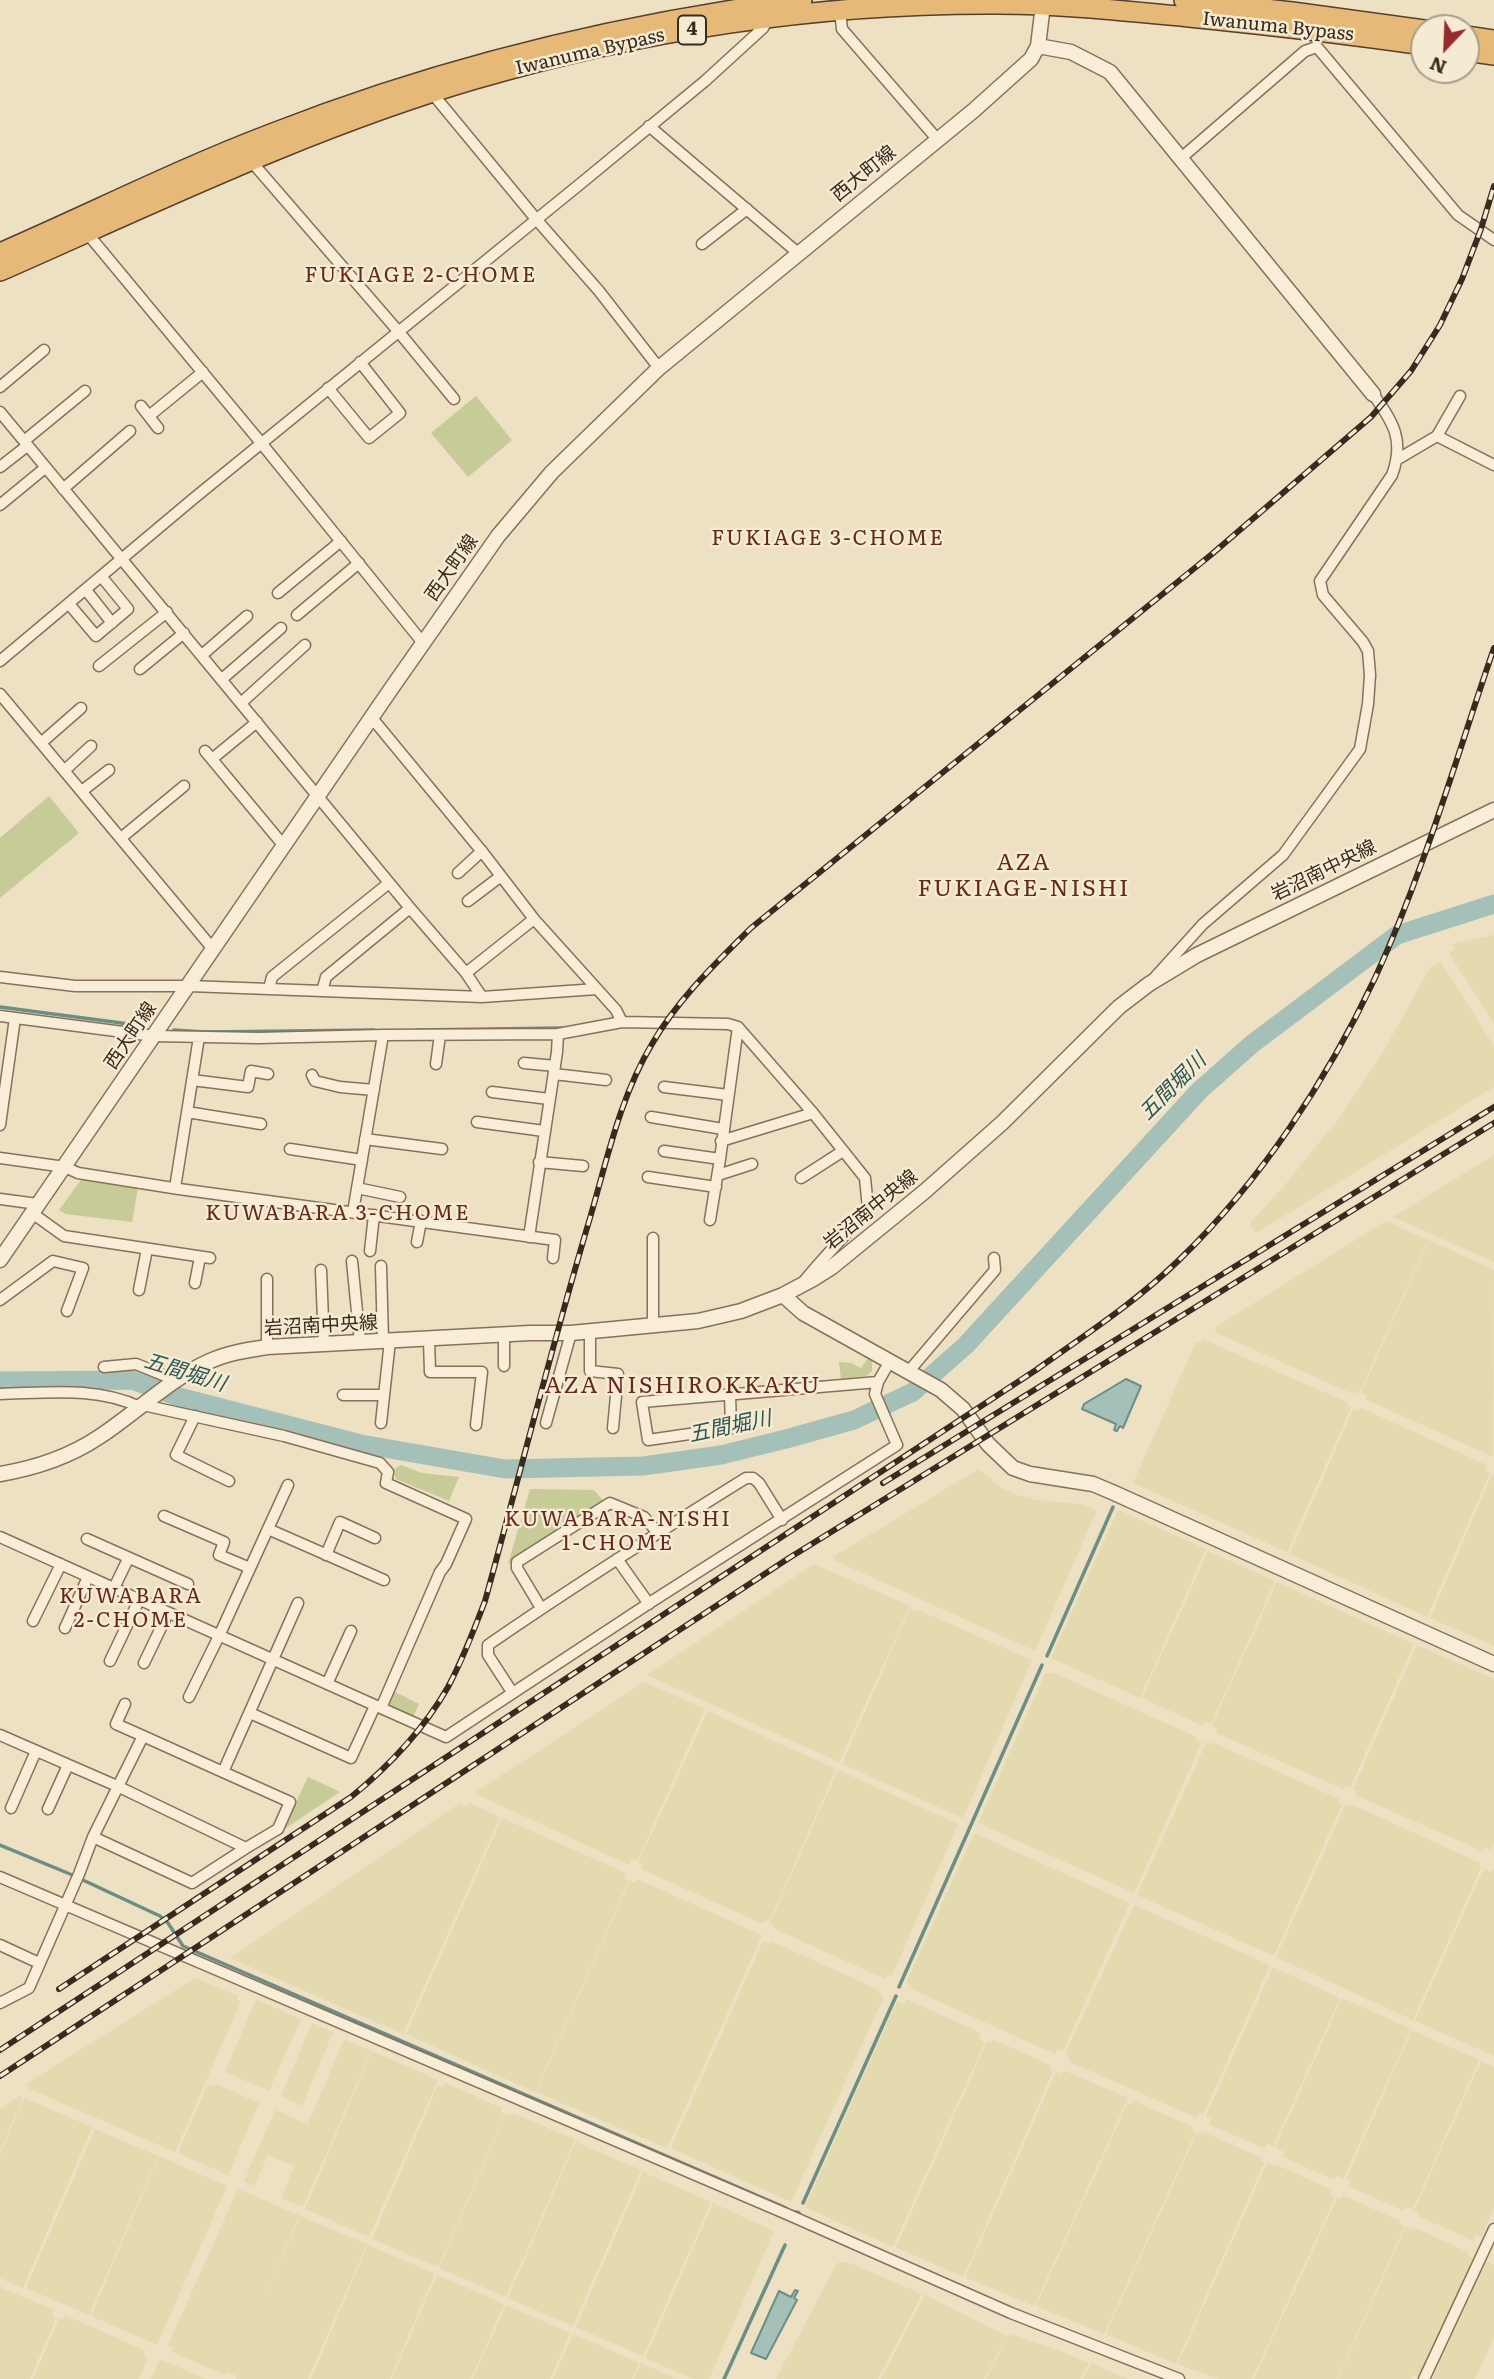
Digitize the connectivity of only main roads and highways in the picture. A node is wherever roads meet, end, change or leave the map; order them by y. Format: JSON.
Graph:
{"nodes":[{"id":1,"x":802,"y":0,"type":"edge"},
{"id":2,"x":1184,"y":0,"type":"edge"},
{"id":3,"x":1043,"y":2,"type":"edge"},
{"id":4,"x":1410,"y":28,"type":"edge"},
{"id":5,"x":1410,"y":43,"type":"edge"},
{"id":6,"x":0,"y":253,"type":"edge"},
{"id":7,"x":0,"y":271,"type":"edge"}],
"edges":[{"from":1,"to":6,"type":"highway","name":"Iwanuma Bypass","number":"4"},
{"from":2,"to":4,"type":"highway","name":"Iwanuma Bypass"},
{"from":3,"to":5,"type":"highway","name":"Iwanuma Bypass","number":"4"},
{"from":3,"to":7,"type":"highway","name":"Iwanuma Bypass","number":"4"}]}
